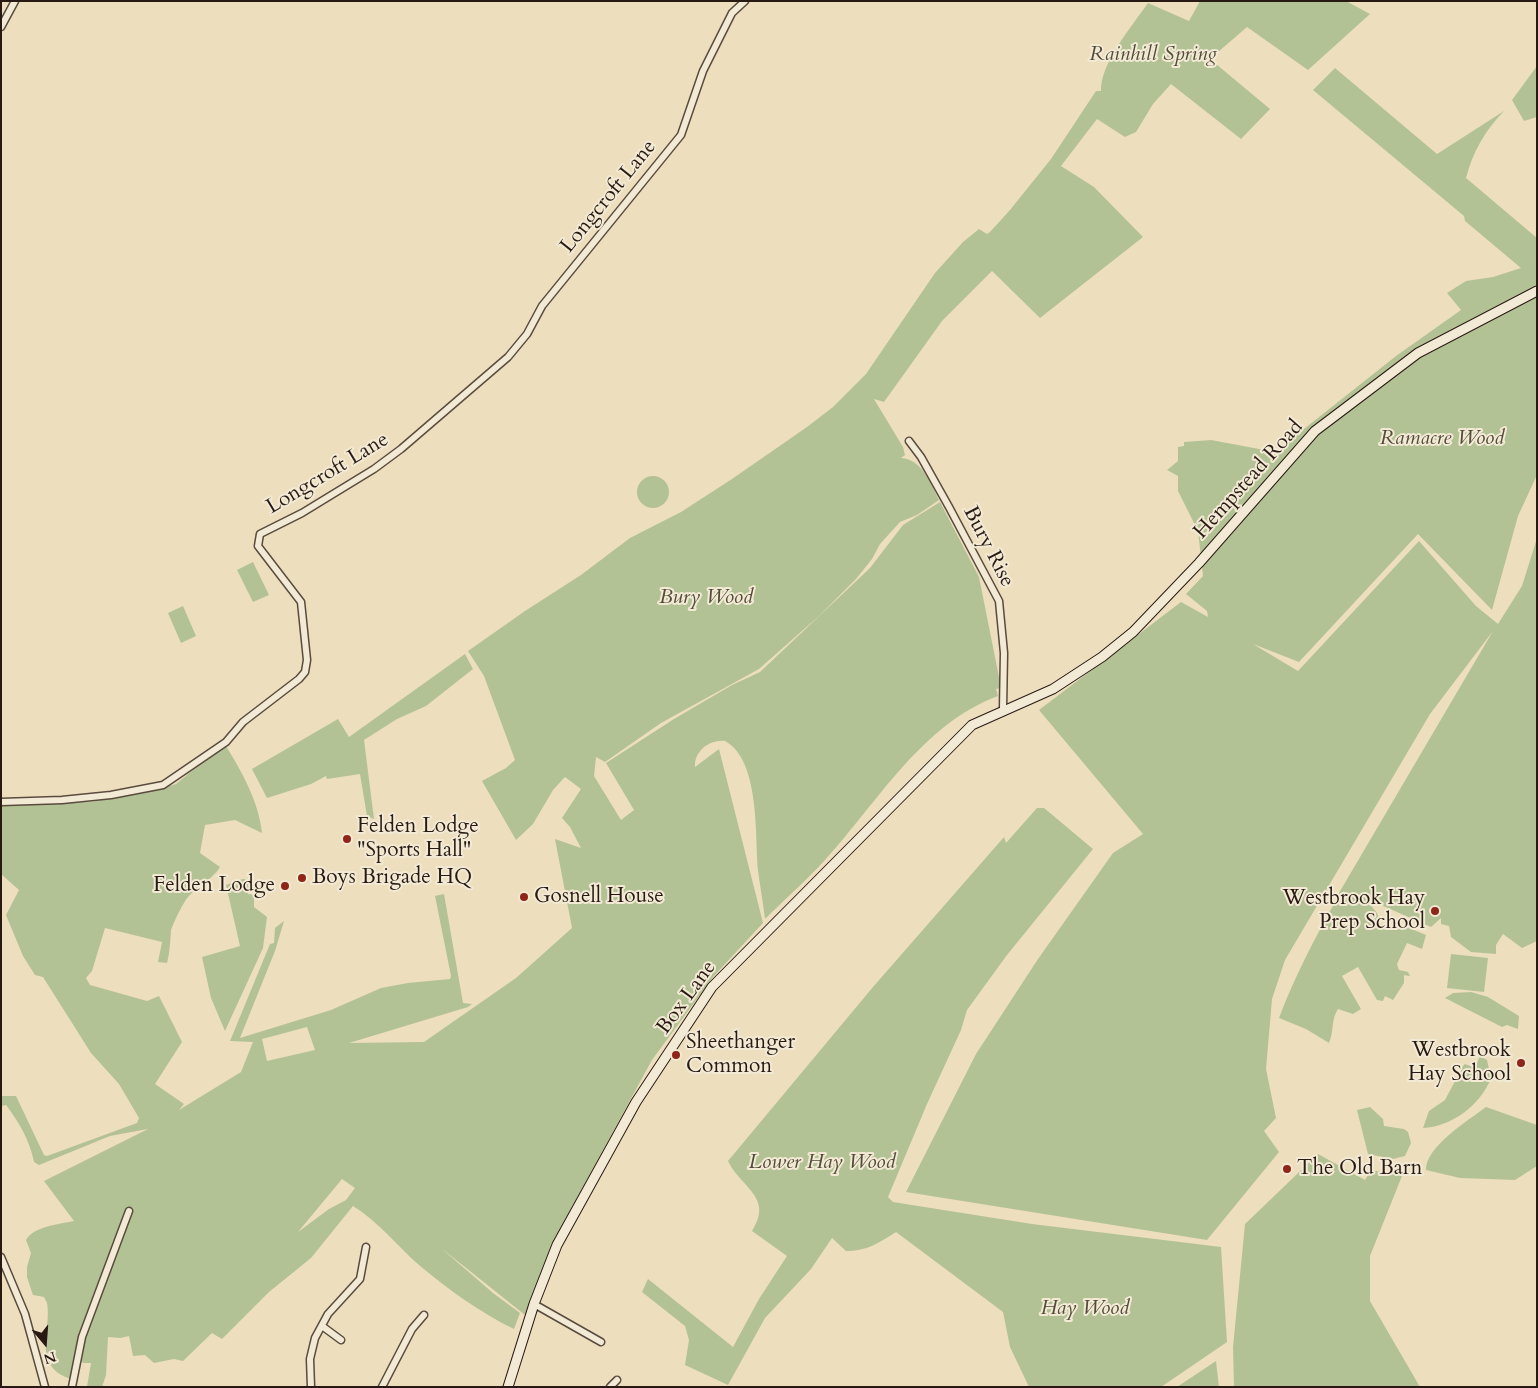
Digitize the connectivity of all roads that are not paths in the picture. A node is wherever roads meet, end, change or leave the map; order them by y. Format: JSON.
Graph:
{"nodes":[{"id":1,"x":15,"y":1,"type":"edge"},
{"id":2,"x":744,"y":1,"type":"edge"},
{"id":3,"x":1,"y":27,"type":"edge"},
{"id":4,"x":1537,"y":291,"type":"edge"},
{"id":5,"x":909,"y":441,"type":"dead end"},
{"id":6,"x":1003,"y":709,"type":"junction"},
{"id":7,"x":1,"y":802,"type":"edge"},
{"id":8,"x":129,"y":1211,"type":"dead end"},
{"id":9,"x":366,"y":1247,"type":"dead end"},
{"id":10,"x":1,"y":1257,"type":"edge"},
{"id":11,"x":534,"y":1304,"type":"junction"},
{"id":12,"x":424,"y":1316,"type":"dead end"},
{"id":13,"x":322,"y":1326,"type":"junction"},
{"id":14,"x":341,"y":1340,"type":"dead end"},
{"id":15,"x":601,"y":1342,"type":"dead end"},
{"id":16,"x":617,"y":1380,"type":"dead end"},
{"id":17,"x":45,"y":1387,"type":"edge"},
{"id":18,"x":72,"y":1387,"type":"edge"},
{"id":19,"x":311,"y":1387,"type":"edge"},
{"id":20,"x":382,"y":1387,"type":"edge"},
{"id":21,"x":508,"y":1387,"type":"edge"},
{"id":22,"x":610,"y":1387,"type":"edge"}],
"edges":[{"from":1,"to":3,"type":"street"},
{"from":2,"to":7,"type":"street","name":"Longcroft Lane"},
{"from":4,"to":6,"type":"main road","name":"Hempstead Road"},
{"from":5,"to":6,"type":"street","name":"Bury Rise"},
{"from":6,"to":11,"type":"main road","name":"Box Lane"},
{"from":8,"to":18,"type":"street"},
{"from":9,"to":13,"type":"street"},
{"from":10,"to":17,"type":"street"},
{"from":11,"to":15,"type":"street"},
{"from":11,"to":21,"type":"main road","name":"Box Lane"},
{"from":12,"to":20,"type":"street"},
{"from":13,"to":14,"type":"street"},
{"from":13,"to":19,"type":"street"},
{"from":16,"to":22,"type":"street"}]}
